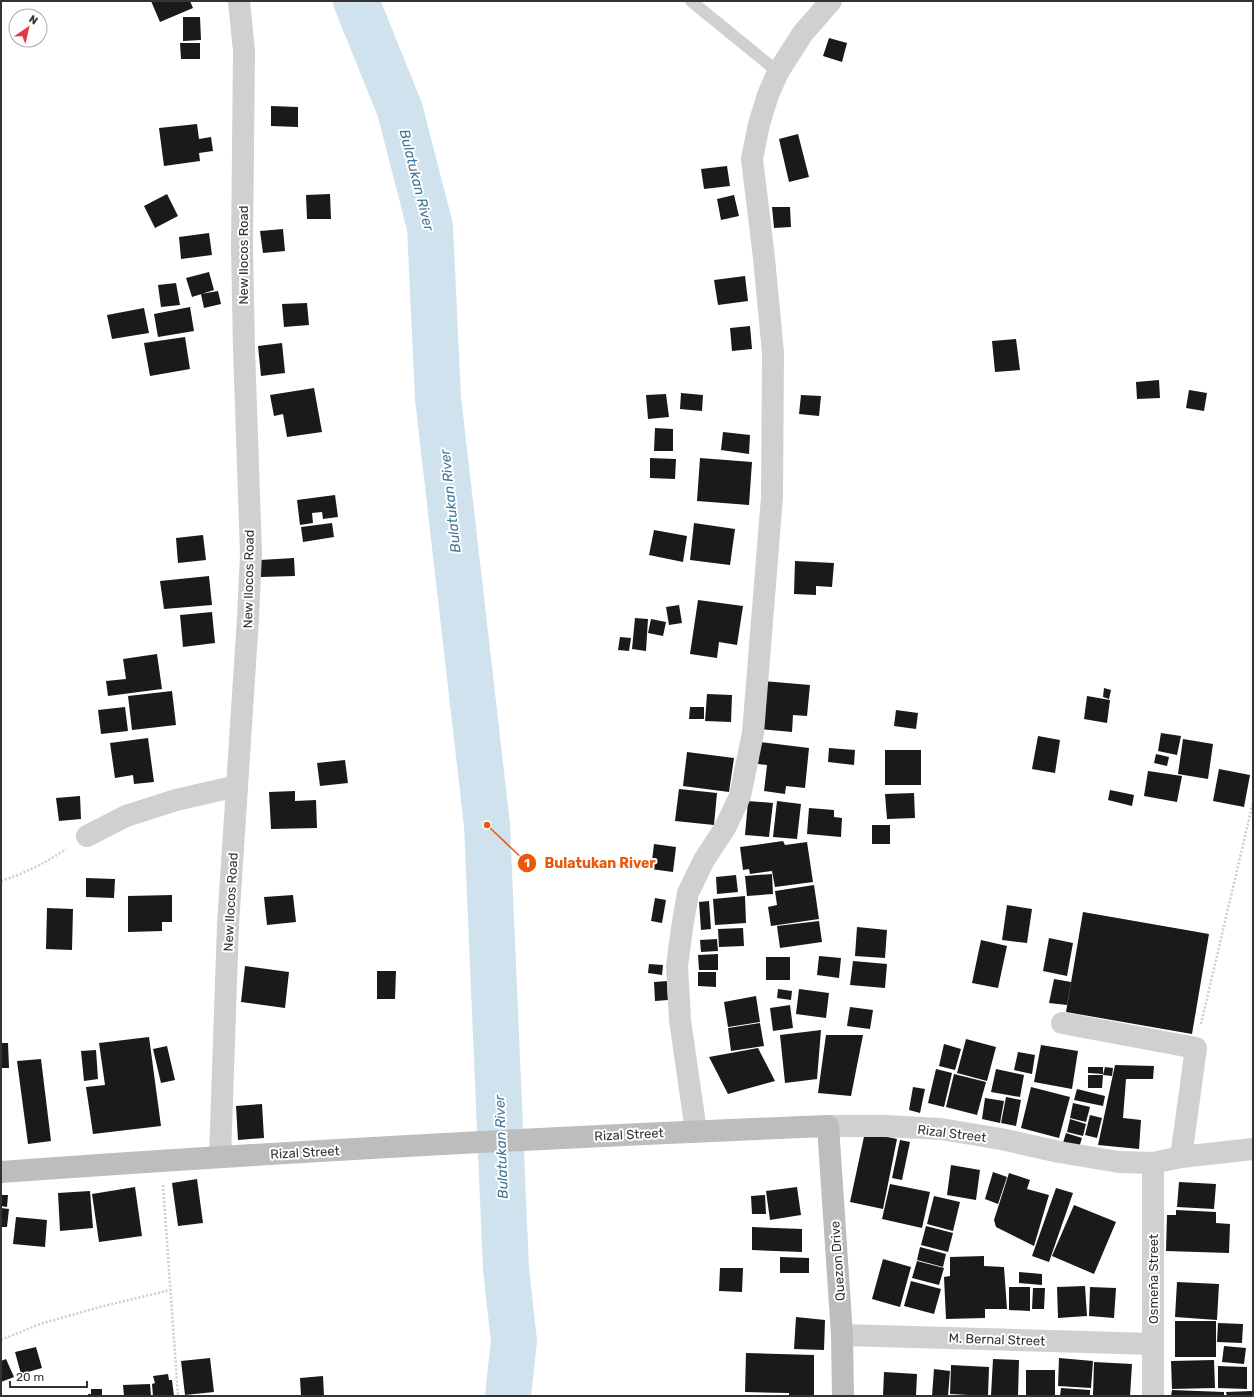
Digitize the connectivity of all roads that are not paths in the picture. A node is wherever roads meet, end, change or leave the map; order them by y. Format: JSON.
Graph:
{"nodes":[{"id":1,"x":239,"y":1,"type":"edge"},
{"id":2,"x":691,"y":1,"type":"edge"},
{"id":3,"x":831,"y":1,"type":"edge"},
{"id":4,"x":778,"y":72,"type":"junction"},
{"id":5,"x":237,"y":786,"type":"junction"},
{"id":6,"x":87,"y":836,"type":"road end"},
{"id":7,"x":1062,"y":1023,"type":"dead end"},
{"id":8,"x":828,"y":1126,"type":"junction"},
{"id":9,"x":696,"y":1131,"type":"junction"},
{"id":10,"x":1253,"y":1150,"type":"edge"},
{"id":11,"x":220,"y":1157,"type":"junction"},
{"id":12,"x":1181,"y":1157,"type":"junction"},
{"id":13,"x":1153,"y":1163,"type":"junction"},
{"id":14,"x":1,"y":1172,"type":"edge"},
{"id":15,"x":842,"y":1335,"type":"junction"},
{"id":16,"x":1153,"y":1344,"type":"junction"},
{"id":17,"x":843,"y":1396,"type":"edge"},
{"id":18,"x":1154,"y":1396,"type":"edge"}],
"edges":[{"from":1,"to":5,"type":"street","name":"New Ilocos Road"},
{"from":2,"to":4,"type":"lane"},
{"from":3,"to":4,"type":"street"},
{"from":4,"to":9,"type":"street"},
{"from":5,"to":6,"type":"street"},
{"from":5,"to":11,"type":"street","name":"New Ilocos Road"},
{"from":7,"to":12,"type":"street"},
{"from":8,"to":9,"type":"main road","name":"Rizal Street"},
{"from":8,"to":13,"type":"street","name":"Rizal Street"},
{"from":8,"to":15,"type":"main road","name":"Quezon Drive"},
{"from":9,"to":11,"type":"main road","name":"Rizal Street"},
{"from":10,"to":12,"type":"street","name":"Rizal Street"},
{"from":11,"to":14,"type":"main road","name":"Rizal Street"},
{"from":12,"to":13,"type":"street","name":"Rizal Street"},
{"from":13,"to":16,"type":"street","name":"Osmeña Street"},
{"from":15,"to":16,"type":"street","name":"M. Bernal Street"},
{"from":15,"to":17,"type":"main road","name":"Quezon Drive"},
{"from":16,"to":18,"type":"street","name":"Osmeña Street"}]}
